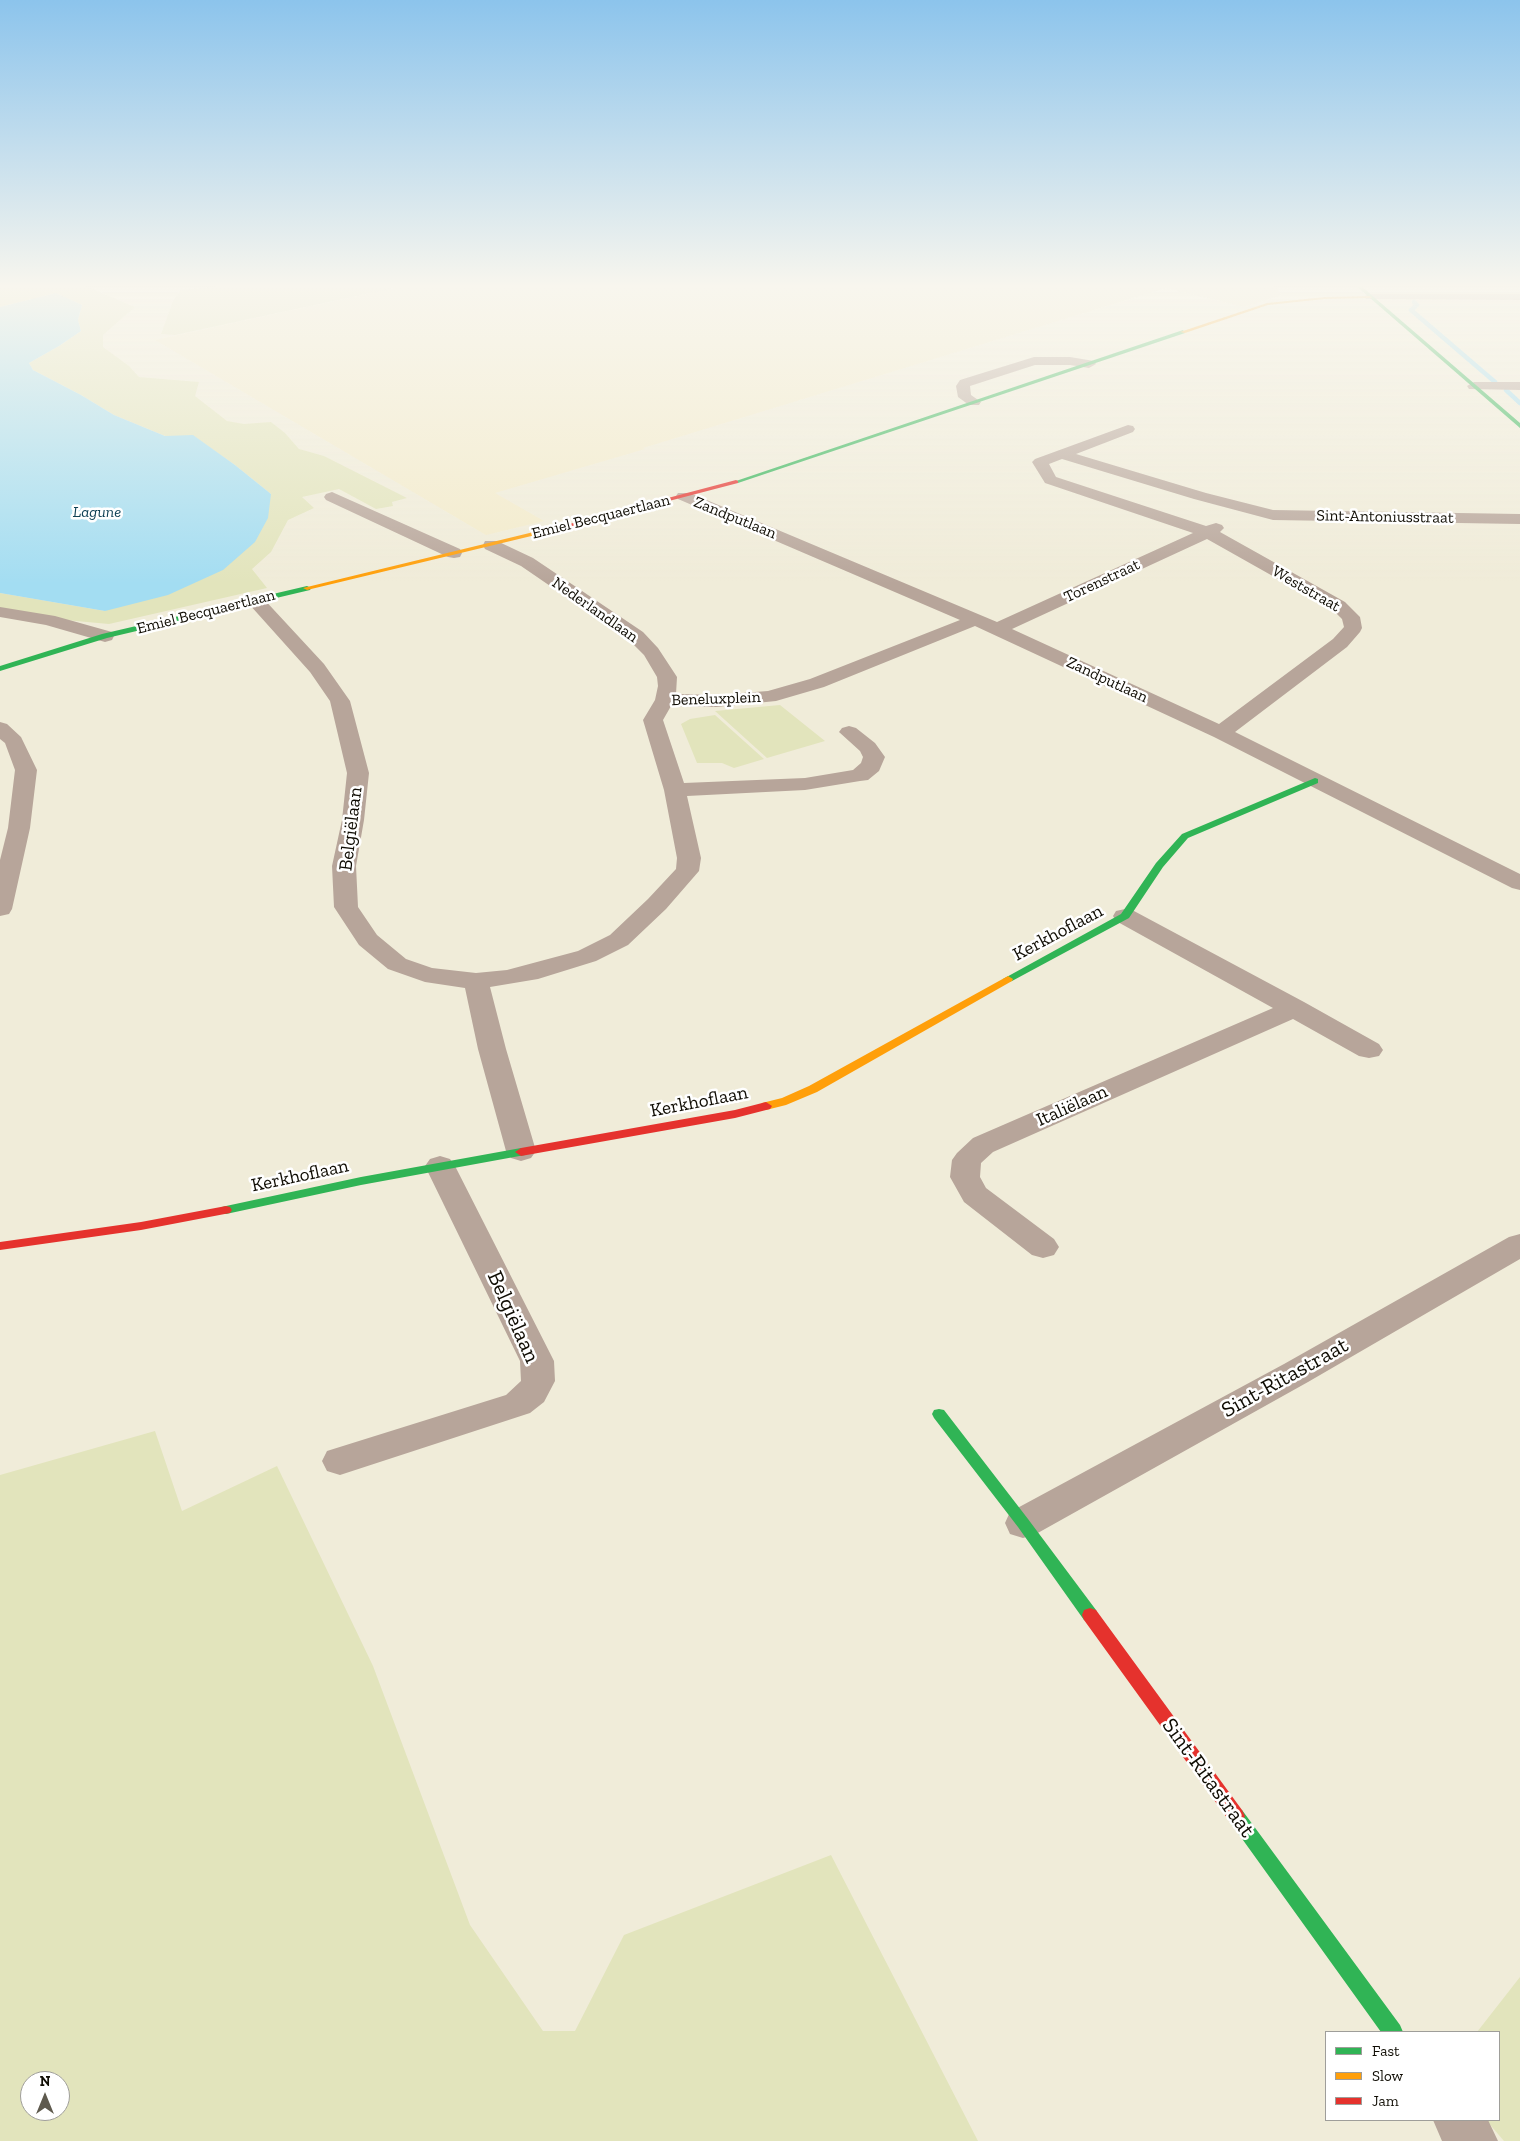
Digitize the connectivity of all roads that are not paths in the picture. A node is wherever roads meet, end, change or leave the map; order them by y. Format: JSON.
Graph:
{"nodes":[{"id":1,"x":964,"y":385,"type":"edge"},
{"id":2,"x":1026,"y":385,"type":"edge"},
{"id":3,"x":1474,"y":386,"type":"joint"},
{"id":4,"x":1520,"y":386,"type":"edge"},
{"id":5,"x":974,"y":402,"type":"junction"},
{"id":6,"x":1520,"y":426,"type":"edge"},
{"id":7,"x":1128,"y":428,"type":"dead end"},
{"id":8,"x":1062,"y":454,"type":"junction"},
{"id":9,"x":684,"y":496,"type":"junction"},
{"id":10,"x":332,"y":497,"type":"dead end"},
{"id":11,"x":1250,"y":510,"type":"junction"},
{"id":12,"x":1520,"y":519,"type":"edge"},
{"id":13,"x":1208,"y":532,"type":"junction"},
{"id":14,"x":491,"y":545,"type":"junction"},
{"id":15,"x":454,"y":553,"type":"junction"},
{"id":16,"x":255,"y":600,"type":"junction"},
{"id":17,"x":0,"y":612,"type":"edge"},
{"id":18,"x":975,"y":620,"type":"junction"},
{"id":19,"x":997,"y":629,"type":"junction"},
{"id":20,"x":105,"y":636,"type":"junction"},
{"id":21,"x":0,"y":669,"type":"edge"},
{"id":22,"x":664,"y":700,"type":"junction"},
{"id":23,"x":0,"y":728,"type":"edge"},
{"id":24,"x":848,"y":732,"type":"dead end"},
{"id":25,"x":1221,"y":733,"type":"junction"},
{"id":26,"x":1315,"y":781,"type":"junction"},
{"id":27,"x":674,"y":790,"type":"junction"},
{"id":28,"x":1520,"y":883,"type":"edge"},
{"id":29,"x":0,"y":909,"type":"edge"},
{"id":30,"x":1125,"y":916,"type":"junction"},
{"id":31,"x":476,"y":981,"type":"junction"},
{"id":32,"x":1295,"y":1008,"type":"junction"},
{"id":33,"x":1370,"y":1050,"type":"dead end"},
{"id":34,"x":521,"y":1151,"type":"junction"},
{"id":35,"x":440,"y":1166,"type":"junction"},
{"id":36,"x":1520,"y":1245,"type":"edge"},
{"id":37,"x":0,"y":1246,"type":"edge"},
{"id":38,"x":1043,"y":1247,"type":"dead end"},
{"id":39,"x":939,"y":1414,"type":"dead end"},
{"id":40,"x":340,"y":1461,"type":"dead end"},
{"id":41,"x":1023,"y":1523,"type":"junction"},
{"id":42,"x":1392,"y":2031,"type":"edge"},
{"id":43,"x":1458,"y":2121,"type":"edge"},
{"id":44,"x":1473,"y":2141,"type":"edge"}],
"edges":[{"from":1,"to":5,"type":"street","name":"Emiel Becquaertlaan"},
{"from":2,"to":5,"type":"street","name":"Emiel Becquaertlaan"},
{"from":3,"to":4,"type":"street"},
{"from":3,"to":6,"type":"street"},
{"from":5,"to":9,"type":"street","name":"Emiel Becquaertlaan"},
{"from":7,"to":8,"type":"street"},
{"from":8,"to":11,"type":"street","name":"Sint-Antoniusstraat"},
{"from":8,"to":13,"type":"street"},
{"from":9,"to":14,"type":"street","name":"Emiel Becquaertlaan"},
{"from":9,"to":18,"type":"street","name":"Zandputlaan"},
{"from":10,"to":15,"type":"street"},
{"from":11,"to":12,"type":"street","name":"Sint-Antoniusstraat"},
{"from":11,"to":13,"type":"street"},
{"from":13,"to":19,"type":"street","name":"Torenstraat"},
{"from":13,"to":25,"type":"street","name":"Weststraat"},
{"from":14,"to":15,"type":"street","name":"Emiel Becquaertlaan"},
{"from":14,"to":22,"type":"street","name":"Nederlandlaan"},
{"from":15,"to":16,"type":"street","name":"Emiel Becquaertlaan"},
{"from":16,"to":20,"type":"street","name":"Emiel Becquaertlaan"},
{"from":16,"to":31,"type":"street","name":"Belgiëlaan"},
{"from":17,"to":20,"type":"street","name":"Emiel Becquaertlaan"},
{"from":18,"to":19,"type":"street","name":"Zandputlaan"},
{"from":18,"to":22,"type":"street","name":"Beneluxplein"},
{"from":19,"to":25,"type":"street","name":"Zandputlaan"},
{"from":20,"to":21,"type":"street","name":"Emiel Becquaertlaan"},
{"from":22,"to":27,"type":"street","name":"Beneluxplein"},
{"from":23,"to":29,"type":"street"},
{"from":24,"to":27,"type":"street"},
{"from":25,"to":26,"type":"street","name":"Zandputlaan"},
{"from":26,"to":28,"type":"street","name":"Zandputlaan"},
{"from":26,"to":30,"type":"street","name":"Kerkhoflaan"},
{"from":27,"to":31,"type":"street","name":"Belgiëlaan"},
{"from":30,"to":32,"type":"street"},
{"from":30,"to":34,"type":"street","name":"Kerkhoflaan"},
{"from":31,"to":34,"type":"street"},
{"from":32,"to":33,"type":"street"},
{"from":32,"to":38,"type":"street","name":"Italiëlaan"},
{"from":34,"to":35,"type":"street","name":"Kerkhoflaan"},
{"from":35,"to":37,"type":"street","name":"Kerkhoflaan"},
{"from":35,"to":40,"type":"street","name":"Belgiëlaan"},
{"from":36,"to":41,"type":"street","name":"Sint-Ritastraat"},
{"from":39,"to":41,"type":"street","name":"Sint-Ritastraat"},
{"from":41,"to":42,"type":"street","name":"Sint-Ritastraat"},
{"from":43,"to":44,"type":"street"}]}
